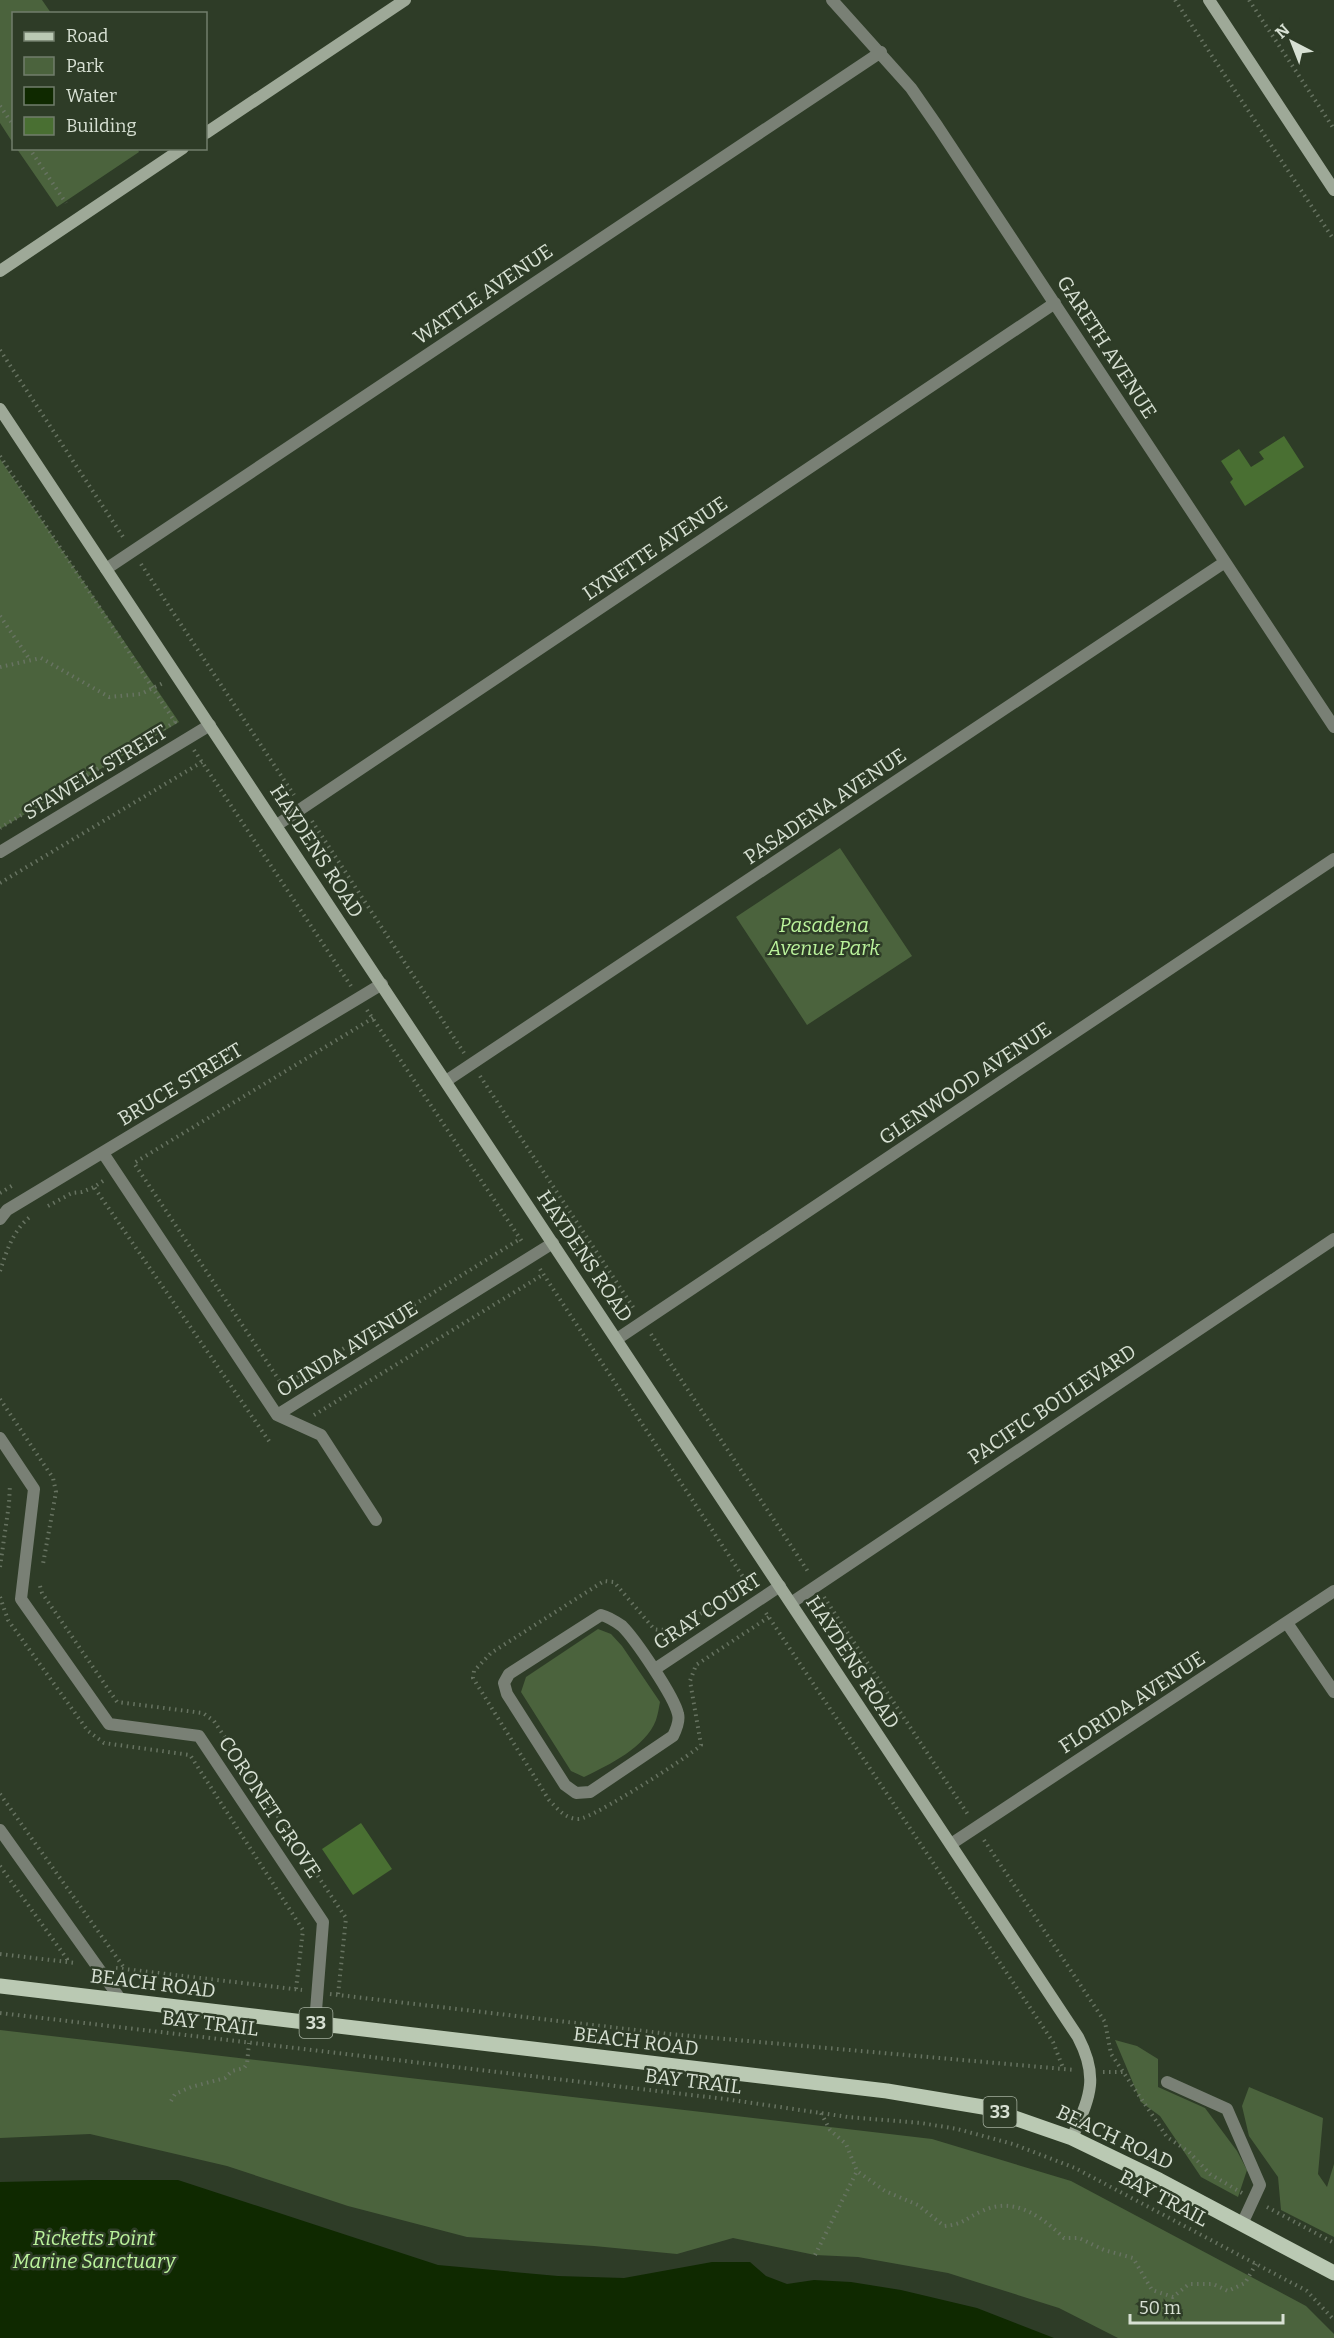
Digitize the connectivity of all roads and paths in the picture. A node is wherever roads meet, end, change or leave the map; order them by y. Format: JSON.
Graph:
{"nodes":[{"id":1,"x":405,"y":0,"type":"edge"},
{"id":2,"x":832,"y":0,"type":"edge"},
{"id":3,"x":1175,"y":0,"type":"edge"},
{"id":4,"x":1249,"y":0,"type":"edge"},
{"id":5,"x":1211,"y":1,"type":"edge"},
{"id":6,"x":881,"y":52,"type":"junction"},
{"id":7,"x":0,"y":106,"type":"edge"},
{"id":8,"x":12,"y":123,"type":"edge"},
{"id":9,"x":1334,"y":129,"type":"edge"},
{"id":10,"x":207,"y":133,"type":"edge"},
{"id":11,"x":30,"y":150,"type":"edge"},
{"id":12,"x":180,"y":150,"type":"edge"},
{"id":13,"x":1334,"y":190,"type":"edge"},
{"id":14,"x":66,"y":203,"type":"dead end"},
{"id":15,"x":1334,"y":240,"type":"edge"},
{"id":16,"x":0,"y":271,"type":"edge"},
{"id":17,"x":1054,"y":303,"type":"junction"},
{"id":18,"x":0,"y":409,"type":"edge"},
{"id":19,"x":0,"y":456,"type":"edge"},
{"id":20,"x":1225,"y":562,"type":"junction"},
{"id":21,"x":106,"y":569,"type":"junction"},
{"id":22,"x":0,"y":616,"type":"edge"},
{"id":23,"x":30,"y":660,"type":"junction"},
{"id":24,"x":0,"y":667,"type":"edge"},
{"id":25,"x":177,"y":676,"type":"junction"},
{"id":26,"x":153,"y":688,"type":"junction"},
{"id":27,"x":175,"y":722,"type":"junction"},
{"id":28,"x":210,"y":725,"type":"junction"},
{"id":29,"x":1334,"y":727,"type":"edge"},
{"id":30,"x":187,"y":740,"type":"junction"},
{"id":31,"x":202,"y":762,"type":"junction"},
{"id":32,"x":277,"y":825,"type":"junction"},
{"id":33,"x":0,"y":828,"type":"edge"},
{"id":34,"x":0,"y":852,"type":"edge"},
{"id":35,"x":1334,"y":859,"type":"edge"},
{"id":36,"x":0,"y":884,"type":"edge"},
{"id":37,"x":382,"y":984,"type":"junction"},
{"id":38,"x":359,"y":998,"type":"junction"},
{"id":39,"x":373,"y":1018,"type":"junction"},
{"id":40,"x":446,"y":1081,"type":"junction"},
{"id":41,"x":103,"y":1153,"type":"junction"},
{"id":42,"x":134,"y":1163,"type":"junction"},
{"id":43,"x":116,"y":1173,"type":"junction"},
{"id":44,"x":94,"y":1187,"type":"junction"},
{"id":45,"x":0,"y":1219,"type":"edge"},
{"id":46,"x":520,"y":1239,"type":"junction"},
{"id":47,"x":1334,"y":1239,"type":"edge"},
{"id":48,"x":553,"y":1244,"type":"junction"},
{"id":49,"x":532,"y":1256,"type":"junction"},
{"id":50,"x":0,"y":1271,"type":"edge"},
{"id":51,"x":544,"y":1274,"type":"junction"},
{"id":52,"x":617,"y":1339,"type":"junction"},
{"id":53,"x":0,"y":1399,"type":"edge"},
{"id":54,"x":278,"y":1415,"type":"junction"},
{"id":55,"x":298,"y":1425,"type":"junction"},
{"id":56,"x":0,"y":1438,"type":"edge"},
{"id":57,"x":271,"y":1444,"type":"dead end"},
{"id":58,"x":9,"y":1481,"type":"dead end"},
{"id":59,"x":376,"y":1520,"type":"dead end"},
{"id":60,"x":0,"y":1567,"type":"edge"},
{"id":61,"x":43,"y":1568,"type":"dead end"},
{"id":62,"x":41,"y":1578,"type":"dead end"},
{"id":63,"x":745,"y":1581,"type":"junction"},
{"id":64,"x":780,"y":1586,"type":"junction"},
{"id":65,"x":1334,"y":1591,"type":"edge"},
{"id":66,"x":0,"y":1597,"type":"edge"},
{"id":67,"x":758,"y":1601,"type":"junction"},
{"id":68,"x":791,"y":1603,"type":"junction"},
{"id":69,"x":769,"y":1617,"type":"junction"},
{"id":70,"x":1287,"y":1623,"type":"junction"},
{"id":71,"x":655,"y":1669,"type":"junction"},
{"id":72,"x":1334,"y":1692,"type":"edge"},
{"id":73,"x":0,"y":1794,"type":"edge"},
{"id":74,"x":0,"y":1830,"type":"edge"},
{"id":75,"x":951,"y":1844,"type":"junction"},
{"id":76,"x":0,"y":1866,"type":"edge"},
{"id":77,"x":0,"y":1954,"type":"edge"},
{"id":78,"x":67,"y":1962,"type":"junction"},
{"id":79,"x":97,"y":1966,"type":"junction"},
{"id":80,"x":125,"y":1969,"type":"junction"},
{"id":81,"x":0,"y":1986,"type":"edge"},
{"id":82,"x":297,"y":1989,"type":"junction"},
{"id":83,"x":317,"y":1992,"type":"junction"},
{"id":84,"x":338,"y":1995,"type":"junction"},
{"id":85,"x":121,"y":2000,"type":"junction"},
{"id":86,"x":0,"y":2013,"type":"edge"},
{"id":87,"x":315,"y":2023,"type":"junction"},
{"id":88,"x":249,"y":2043,"type":"junction"},
{"id":89,"x":1063,"y":2068,"type":"junction"},
{"id":90,"x":1091,"y":2072,"type":"junction"},
{"id":91,"x":1124,"y":2072,"type":"dead end"},
{"id":92,"x":1167,"y":2082,"type":"dead end"},
{"id":93,"x":171,"y":2101,"type":"dead end"},
{"id":94,"x":821,"y":2113,"type":"junction"},
{"id":95,"x":1072,"y":2138,"type":"junction"},
{"id":96,"x":857,"y":2171,"type":"junction"},
{"id":97,"x":1242,"y":2224,"type":"junction"},
{"id":98,"x":815,"y":2255,"type":"dead end"},
{"id":99,"x":1256,"y":2264,"type":"junction"},
{"id":100,"x":1334,"y":2273,"type":"edge"},
{"id":101,"x":1334,"y":2320,"type":"edge"}],
"edges":[{"from":1,"to":10,"type":"street"},
{"from":2,"to":6,"type":"street","name":"GARETH AVENUE"},
{"from":3,"to":15,"type":"path"},
{"from":4,"to":9,"type":"path"},
{"from":5,"to":13,"type":"street"},
{"from":6,"to":17,"type":"street","name":"GARETH AVENUE"},
{"from":6,"to":21,"type":"street","name":"WATTLE AVENUE"},
{"from":7,"to":8,"type":"path"},
{"from":11,"to":14,"type":"path"},
{"from":12,"to":16,"type":"street"},
{"from":17,"to":20,"type":"street","name":"GARETH AVENUE"},
{"from":17,"to":32,"type":"street","name":"LYNETTE AVENUE"},
{"from":18,"to":21,"type":"street","name":"HAYDENS ROAD"},
{"from":19,"to":26,"type":"path"},
{"from":20,"to":29,"type":"street","name":"GARETH AVENUE"},
{"from":20,"to":40,"type":"street","name":"PASADENA AVENUE"},
{"from":21,"to":25,"type":"street","name":"HAYDENS ROAD"},
{"from":22,"to":23,"type":"path"},
{"from":23,"to":24,"type":"path"},
{"from":23,"to":26,"type":"path"},
{"from":25,"to":26,"type":"path"},
{"from":25,"to":28,"type":"street","name":"HAYDENS ROAD"},
{"from":26,"to":27,"type":"path"},
{"from":27,"to":30,"type":"path"},
{"from":27,"to":33,"type":"path"},
{"from":28,"to":30,"type":"street","name":"STAWELL STREET"},
{"from":28,"to":32,"type":"street","name":"HAYDENS ROAD"},
{"from":30,"to":31,"type":"path"},
{"from":30,"to":34,"type":"street","name":"STAWELL STREET"},
{"from":31,"to":36,"type":"path"},
{"from":31,"to":38,"type":"path"},
{"from":32,"to":37,"type":"street","name":"HAYDENS ROAD"},
{"from":35,"to":52,"type":"street","name":"GLENWOOD AVENUE"},
{"from":37,"to":38,"type":"street","name":"BRUCE STREET"},
{"from":37,"to":40,"type":"street","name":"HAYDENS ROAD"},
{"from":38,"to":39,"type":"path"},
{"from":38,"to":41,"type":"street","name":"BRUCE STREET"},
{"from":39,"to":42,"type":"path"},
{"from":39,"to":46,"type":"path"},
{"from":40,"to":48,"type":"street","name":"HAYDENS ROAD"},
{"from":41,"to":43,"type":"street","name":"OLINDA AVENUE"},
{"from":41,"to":45,"type":"street","name":"BRUCE STREET"},
{"from":42,"to":43,"type":"path"},
{"from":42,"to":46,"type":"path"},
{"from":43,"to":44,"type":"path"},
{"from":43,"to":54,"type":"street","name":"OLINDA AVENUE"},
{"from":44,"to":50,"type":"path"},
{"from":44,"to":57,"type":"path"},
{"from":46,"to":49,"type":"path"},
{"from":47,"to":68,"type":"street","name":"PACIFIC BOULEVARD"},
{"from":48,"to":49,"type":"street","name":"OLINDA AVENUE"},
{"from":48,"to":52,"type":"street","name":"HAYDENS ROAD"},
{"from":49,"to":51,"type":"path"},
{"from":49,"to":54,"type":"street","name":"OLINDA AVENUE"},
{"from":51,"to":55,"type":"path"},
{"from":51,"to":63,"type":"path"},
{"from":52,"to":64,"type":"street","name":"HAYDENS ROAD"},
{"from":53,"to":61,"type":"path"},
{"from":54,"to":55,"type":"street"},
{"from":55,"to":59,"type":"street"},
{"from":56,"to":83,"type":"street","name":"CORONET GROVE"},
{"from":58,"to":60,"type":"path"},
{"from":62,"to":84,"type":"path"},
{"from":63,"to":67,"type":"path"},
{"from":63,"to":69,"type":"path"},
{"from":64,"to":67,"type":"street","name":"GRAY COURT"},
{"from":64,"to":68,"type":"street","name":"HAYDENS ROAD"},
{"from":65,"to":70,"type":"street","name":"FLORIDA AVENUE"},
{"from":66,"to":82,"type":"path"},
{"from":67,"to":69,"type":"path"},
{"from":67,"to":71,"type":"street","name":"GRAY COURT"},
{"from":68,"to":75,"type":"street","name":"HAYDENS ROAD"},
{"from":69,"to":89,"type":"path"},
{"from":70,"to":72,"type":"street"},
{"from":70,"to":75,"type":"street","name":"FLORIDA AVENUE"},
{"from":71,"to":71,"type":"street","name":"GRAY COURT"},
{"from":73,"to":80,"type":"path"},
{"from":74,"to":79,"type":"street"},
{"from":75,"to":90,"type":"street","name":"HAYDENS ROAD"},
{"from":76,"to":78,"type":"path"},
{"from":77,"to":78,"type":"path"},
{"from":78,"to":79,"type":"path"},
{"from":79,"to":80,"type":"path"},
{"from":79,"to":85,"type":"street"},
{"from":80,"to":82,"type":"path"},
{"from":81,"to":85,"type":"main road","name":"BEACH ROAD","number":"33"},
{"from":82,"to":83,"type":"path"},
{"from":83,"to":84,"type":"path"},
{"from":83,"to":87,"type":"street","name":"CORONET GROVE"},
{"from":84,"to":89,"type":"path"},
{"from":85,"to":87,"type":"main road","name":"BEACH ROAD","number":"33"},
{"from":86,"to":88,"type":"path","name":"BAY TRAIL"},
{"from":87,"to":95,"type":"main road","name":"BEACH ROAD","number":"33"},
{"from":88,"to":93,"type":"path"},
{"from":88,"to":94,"type":"path","name":"BAY TRAIL"},
{"from":89,"to":90,"type":"path"},
{"from":90,"to":91,"type":"path"},
{"from":90,"to":95,"type":"street","name":"HAYDENS ROAD"},
{"from":92,"to":97,"type":"street"},
{"from":94,"to":96,"type":"path"},
{"from":94,"to":99,"type":"path","name":"BAY TRAIL"},
{"from":95,"to":97,"type":"main road","name":"BEACH ROAD","number":"33"},
{"from":96,"to":98,"type":"path"},
{"from":96,"to":99,"type":"path"},
{"from":97,"to":100,"type":"main road","name":"BEACH ROAD","number":"33"},
{"from":99,"to":101,"type":"path","name":"BAY TRAIL"}]}
